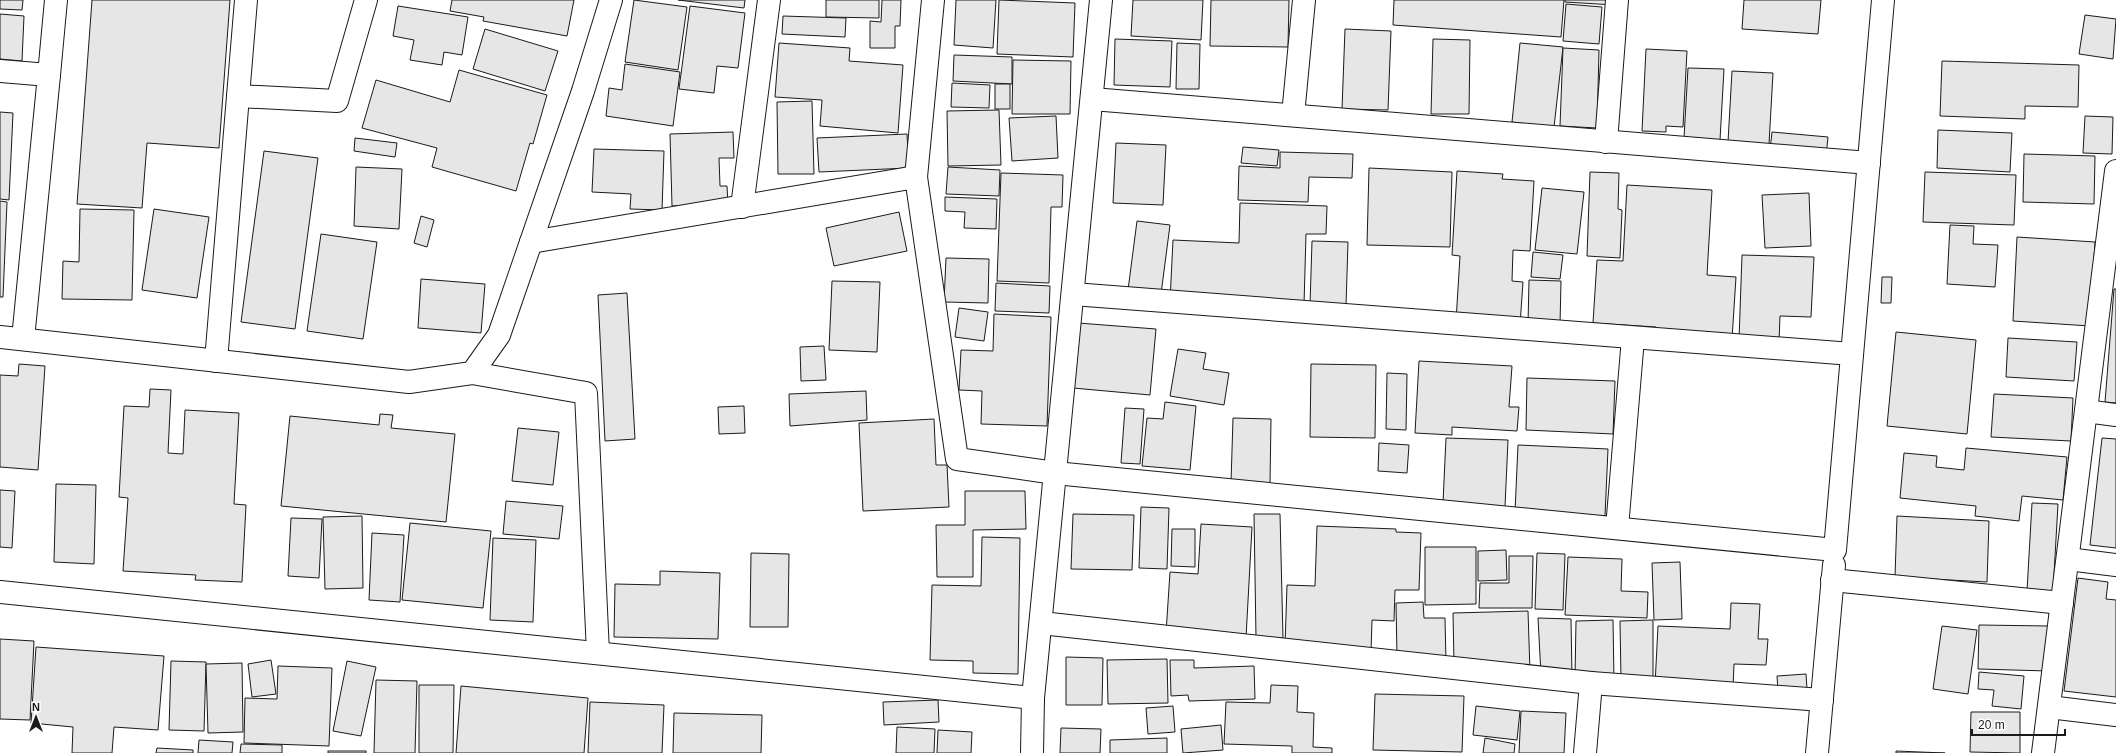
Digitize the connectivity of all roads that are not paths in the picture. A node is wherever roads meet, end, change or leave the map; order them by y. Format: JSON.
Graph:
{"nodes":[{"id":1,"x":56,"y":0,"type":"edge"},
{"id":2,"x":246,"y":0,"type":"edge"},
{"id":3,"x":366,"y":0,"type":"edge"},
{"id":4,"x":611,"y":0,"type":"edge"},
{"id":5,"x":769,"y":0,"type":"edge"},
{"id":6,"x":933,"y":0,"type":"edge"},
{"id":7,"x":1101,"y":0,"type":"edge"},
{"id":8,"x":1304,"y":0,"type":"edge"},
{"id":9,"x":1618,"y":0,"type":"edge"},
{"id":10,"x":1883,"y":0,"type":"edge"},
{"id":11,"x":0,"y":71,"type":"edge"},
{"id":12,"x":49,"y":75,"type":"junction"},
{"id":13,"x":238,"y":96,"type":"junction"},
{"id":14,"x":1092,"y":99,"type":"junction"},
{"id":15,"x":1293,"y":115,"type":"junction"},
{"id":16,"x":1606,"y":142,"type":"junction"},
{"id":17,"x":1869,"y":163,"type":"junction"},
{"id":18,"x":2116,"y":171,"type":"edge"},
{"id":19,"x":916,"y":177,"type":"junction"},
{"id":20,"x":742,"y":207,"type":"junction"},
{"id":21,"x":532,"y":242,"type":"junction"},
{"id":22,"x":2110,"y":268,"type":"edge"},
{"id":23,"x":1073,"y":294,"type":"junction"},
{"id":24,"x":0,"y":337,"type":"edge"},
{"id":25,"x":1634,"y":338,"type":"junction"},
{"id":26,"x":23,"y":339,"type":"junction"},
{"id":27,"x":1852,"y":354,"type":"junction"},
{"id":28,"x":216,"y":361,"type":"junction"},
{"id":29,"x":472,"y":373,"type":"junction"},
{"id":30,"x":2086,"y":411,"type":"junction"},
{"id":31,"x":2116,"y":415,"type":"edge"},
{"id":32,"x":1055,"y":473,"type":"junction"},
{"id":33,"x":1617,"y":528,"type":"junction"},
{"id":34,"x":1835,"y":550,"type":"junction"},
{"id":35,"x":2068,"y":559,"type":"junction"},
{"id":36,"x":2116,"y":565,"type":"edge"},
{"id":37,"x":1832,"y":580,"type":"junction"},
{"id":38,"x":0,"y":592,"type":"edge"},
{"id":39,"x":2062,"y":603,"type":"junction"},
{"id":40,"x":1041,"y":623,"type":"junction"},
{"id":41,"x":598,"y":653,"type":"junction"},
{"id":42,"x":1592,"y":683,"type":"junction"},
{"id":43,"x":1034,"y":698,"type":"junction"},
{"id":44,"x":1822,"y":700,"type":"junction"},
{"id":45,"x":2049,"y":707,"type":"junction"},
{"id":46,"x":2116,"y":715,"type":"edge"},
{"id":47,"x":1032,"y":753,"type":"edge"},
{"id":48,"x":1585,"y":753,"type":"edge"},
{"id":49,"x":1817,"y":753,"type":"edge"},
{"id":50,"x":2043,"y":753,"type":"edge"}],
"edges":[{"from":1,"to":12,"type":"street"},
{"from":2,"to":13,"type":"street"},
{"from":3,"to":13,"type":"street"},
{"from":4,"to":21,"type":"street"},
{"from":5,"to":20,"type":"street"},
{"from":6,"to":19,"type":"street"},
{"from":7,"to":14,"type":"street"},
{"from":8,"to":15,"type":"street"},
{"from":9,"to":16,"type":"street"},
{"from":10,"to":17,"type":"street"},
{"from":11,"to":12,"type":"street"},
{"from":12,"to":26,"type":"street"},
{"from":13,"to":28,"type":"street"},
{"from":14,"to":15,"type":"street"},
{"from":14,"to":23,"type":"street"},
{"from":15,"to":16,"type":"street"},
{"from":16,"to":17,"type":"street"},
{"from":17,"to":27,"type":"street"},
{"from":18,"to":22,"type":"street"},
{"from":19,"to":20,"type":"street"},
{"from":19,"to":32,"type":"street"},
{"from":20,"to":21,"type":"street"},
{"from":21,"to":29,"type":"street"},
{"from":22,"to":30,"type":"street"},
{"from":23,"to":25,"type":"street"},
{"from":23,"to":32,"type":"street"},
{"from":24,"to":26,"type":"street"},
{"from":25,"to":27,"type":"street"},
{"from":25,"to":33,"type":"street"},
{"from":26,"to":28,"type":"street"},
{"from":27,"to":34,"type":"street"},
{"from":28,"to":29,"type":"street"},
{"from":29,"to":41,"type":"street"},
{"from":30,"to":31,"type":"street"},
{"from":30,"to":35,"type":"street"},
{"from":32,"to":33,"type":"street"},
{"from":32,"to":40,"type":"street"},
{"from":33,"to":34,"type":"street"},
{"from":34,"to":37,"type":"street"},
{"from":35,"to":36,"type":"street"},
{"from":35,"to":39,"type":"street"},
{"from":37,"to":39,"type":"street"},
{"from":37,"to":44,"type":"street"},
{"from":38,"to":41,"type":"street"},
{"from":39,"to":45,"type":"street"},
{"from":40,"to":42,"type":"street"},
{"from":40,"to":43,"type":"street"},
{"from":41,"to":43,"type":"street"},
{"from":42,"to":44,"type":"street"},
{"from":42,"to":48,"type":"street"},
{"from":43,"to":47,"type":"street"},
{"from":44,"to":49,"type":"street"},
{"from":45,"to":46,"type":"street"},
{"from":45,"to":50,"type":"street"}]}
